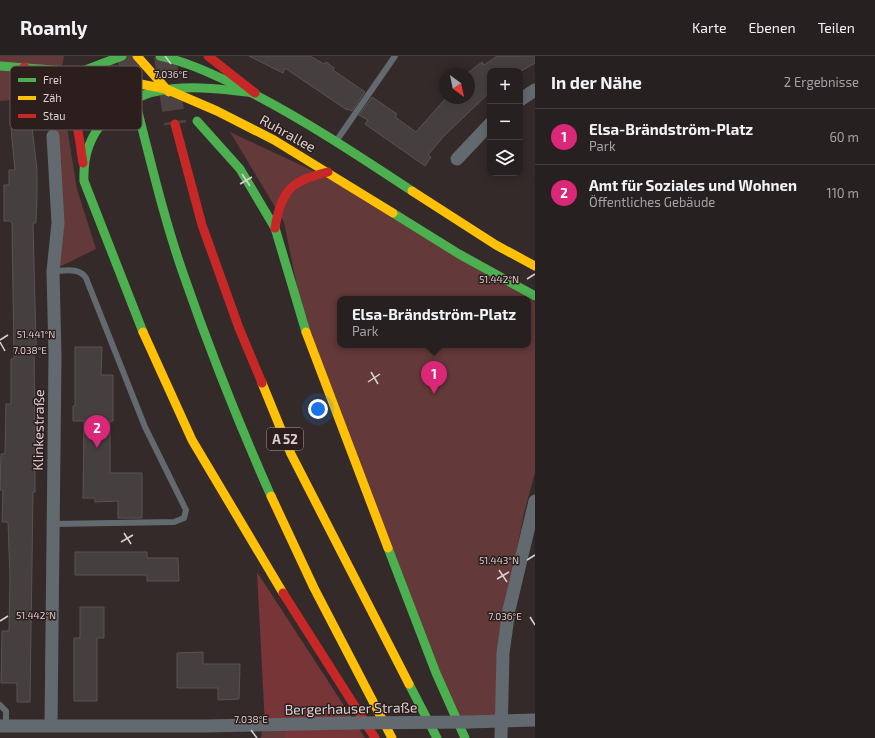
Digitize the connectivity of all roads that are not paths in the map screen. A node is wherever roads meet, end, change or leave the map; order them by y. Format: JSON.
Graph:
{"nodes":[{"id":1,"x":122,"y":56,"type":"edge"},
{"id":2,"x":137,"y":56,"type":"edge"},
{"id":3,"x":160,"y":56,"type":"edge"},
{"id":4,"x":208,"y":56,"type":"edge"},
{"id":5,"x":395,"y":56,"type":"edge"},
{"id":6,"x":0,"y":66,"type":"edge"},
{"id":7,"x":10,"y":66,"type":"edge"},
{"id":8,"x":96,"y":66,"type":"edge"},
{"id":9,"x":142,"y":84,"type":"edge"},
{"id":10,"x":166,"y":89,"type":"junction"},
{"id":11,"x":535,"y":90,"type":"edge"},
{"id":12,"x":255,"y":93,"type":"junction"},
{"id":13,"x":142,"y":95,"type":"edge"},
{"id":14,"x":523,"y":98,"type":"edge"},
{"id":15,"x":182,"y":105,"type":"dead end"},
{"id":16,"x":195,"y":118,"type":"dead end"},
{"id":17,"x":175,"y":124,"type":"tunnel mouth"},
{"id":18,"x":487,"y":127,"type":"edge"},
{"id":19,"x":77,"y":130,"type":"edge"},
{"id":20,"x":97,"y":130,"type":"edge"},
{"id":21,"x":142,"y":130,"type":"edge"},
{"id":22,"x":53,"y":136,"type":"dead end"},
{"id":23,"x":337,"y":140,"type":"junction"},
{"id":24,"x":457,"y":159,"type":"dead end"},
{"id":25,"x":84,"y":165,"type":"junction"},
{"id":26,"x":328,"y":172,"type":"junction"},
{"id":27,"x":275,"y":228,"type":"junction"},
{"id":28,"x":535,"y":266,"type":"edge"},
{"id":29,"x":53,"y":271,"type":"junction"},
{"id":30,"x":535,"y":296,"type":"edge"},
{"id":31,"x":535,"y":501,"type":"edge"},
{"id":32,"x":54,"y":524,"type":"junction"},
{"id":33,"x":0,"y":705,"type":"edge"},
{"id":34,"x":535,"y":720,"type":"edge"},
{"id":35,"x":501,"y":722,"type":"junction"},
{"id":36,"x":51,"y":725,"type":"junction"},
{"id":37,"x":3,"y":726,"type":"edge"},
{"id":38,"x":375,"y":738,"type":"edge"},
{"id":39,"x":392,"y":738,"type":"edge"},
{"id":40,"x":436,"y":738,"type":"edge"},
{"id":41,"x":464,"y":738,"type":"edge"},
{"id":42,"x":501,"y":738,"type":"edge"}],
"edges":[{"from":1,"to":8,"type":"main road"},
{"from":2,"to":10,"type":"main road"},
{"from":3,"to":12,"type":"main road","name":"Ruhrallee"},
{"from":4,"to":12,"type":"main road"},
{"from":5,"to":23,"type":"lane"},
{"from":6,"to":7,"type":"main road","name":"Ruhrallee"},
{"from":9,"to":10,"type":"main road","name":"Ruhrallee"},
{"from":10,"to":12,"type":"main road"},
{"from":10,"to":13,"type":"main road"},
{"from":10,"to":15,"type":"main road"},
{"from":10,"to":26,"type":"main road","name":"Ruhrallee"},
{"from":11,"to":14,"type":"street"},
{"from":12,"to":23,"type":"main road","name":"Ruhrallee"},
{"from":16,"to":27,"type":"main road"},
{"from":17,"to":40,"type":"main road","number":"A 52"},
{"from":18,"to":24,"type":"street"},
{"from":19,"to":25,"type":"main road"},
{"from":20,"to":25,"type":"main road"},
{"from":21,"to":39,"type":"main road","number":"A 52"},
{"from":22,"to":29,"type":"street","name":"Klinkestraße"},
{"from":23,"to":28,"type":"main road","name":"Ruhrallee"},
{"from":25,"to":38,"type":"main road"},
{"from":26,"to":27,"type":"main road"},
{"from":26,"to":30,"type":"main road","name":"Ruhrallee"},
{"from":27,"to":41,"type":"main road"},
{"from":29,"to":32,"type":"street","name":"Klinkestraße"},
{"from":29,"to":32,"type":"lane"},
{"from":31,"to":35,"type":"street"},
{"from":32,"to":36,"type":"street","name":"Klinkestraße"},
{"from":33,"to":37,"type":"lane"},
{"from":34,"to":35,"type":"street","name":"Bergerhauser Straße"},
{"from":35,"to":36,"type":"street","name":"Bergerhauser Straße","bridge":true},
{"from":35,"to":42,"type":"street"},
{"from":36,"to":37,"type":"street","name":"Bergerhauser Straße"}]}
